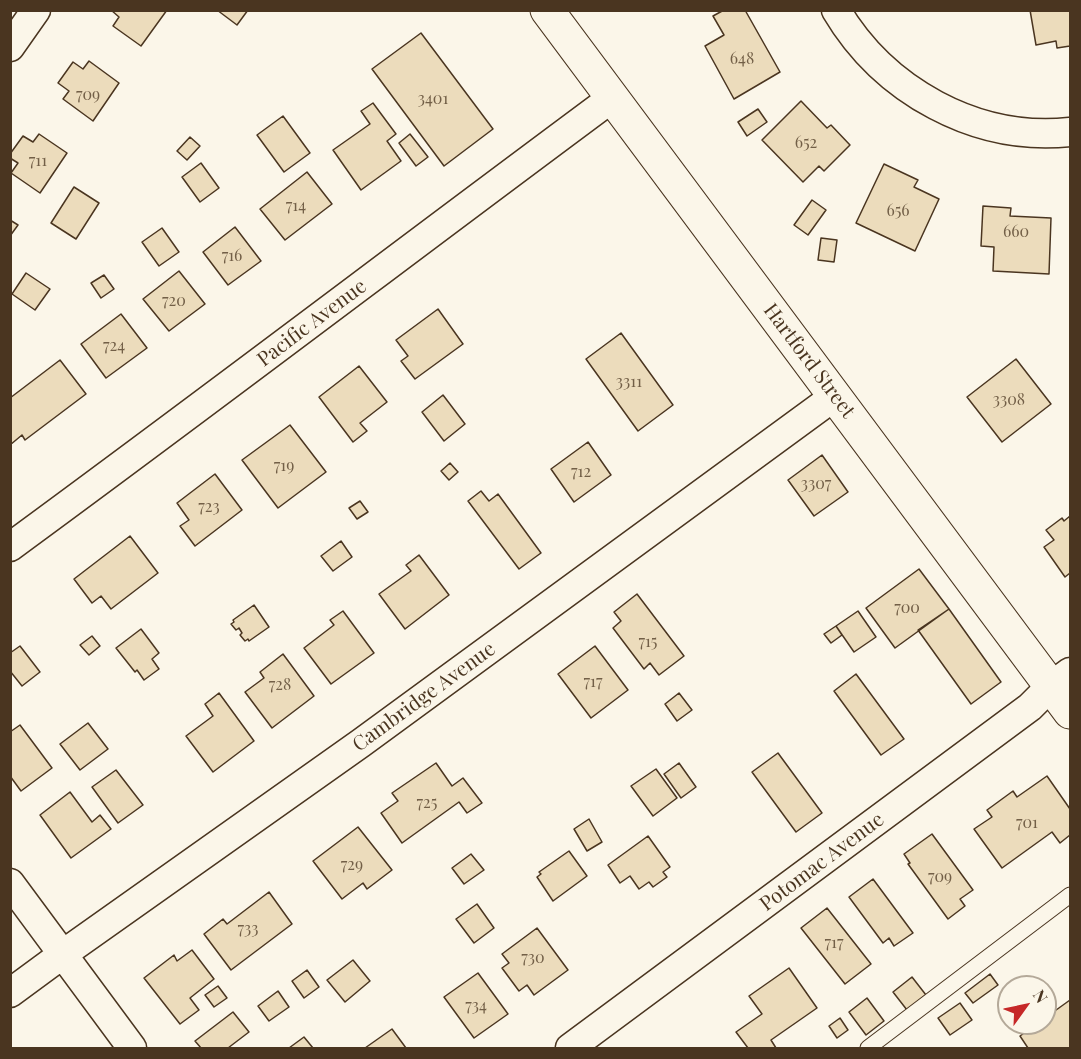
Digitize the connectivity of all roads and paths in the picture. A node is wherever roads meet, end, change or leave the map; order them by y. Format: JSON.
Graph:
{"nodes":[{"id":1,"x":36,"y":10,"type":"edge"},
{"id":2,"x":548,"y":10,"type":"edge"},
{"id":3,"x":836,"y":10,"type":"edge"},
{"id":4,"x":10,"y":47,"type":"edge"},
{"id":5,"x":612,"y":98,"type":"junction"},
{"id":6,"x":1071,"y":132,"type":"edge"},
{"id":7,"x":835,"y":396,"type":"junction"},
{"id":8,"x":10,"y":547,"type":"edge"},
{"id":9,"x":1061,"y":679,"type":"edge"},
{"id":10,"x":1071,"y":712,"type":"edge"},
{"id":11,"x":10,"y":883,"type":"edge"},
{"id":12,"x":1071,"y":895,"type":"edge"},
{"id":13,"x":63,"y":954,"type":"junction"},
{"id":14,"x":10,"y":993,"type":"edge"},
{"id":15,"x":132,"y":1048,"type":"edge"},
{"id":16,"x":570,"y":1048,"type":"edge"},
{"id":17,"x":868,"y":1048,"type":"edge"}],
"edges":[{"from":1,"to":4,"type":"street"},
{"from":2,"to":5,"type":"street","name":"Hartford Street"},
{"from":3,"to":6,"type":"street"},
{"from":5,"to":7,"type":"street","name":"Hartford Street"},
{"from":5,"to":8,"type":"street","name":"Pacific Avenue"},
{"from":7,"to":9,"type":"street","name":"Hartford Street"},
{"from":7,"to":13,"type":"street","name":"Cambridge Avenue"},
{"from":9,"to":10,"type":"street","name":"Hartford Street"},
{"from":9,"to":16,"type":"street","name":"Potomac Avenue"},
{"from":11,"to":13,"type":"street"},
{"from":12,"to":17,"type":"lane"},
{"from":13,"to":14,"type":"street","name":"Cambridge Avenue"},
{"from":13,"to":15,"type":"street"}]}
